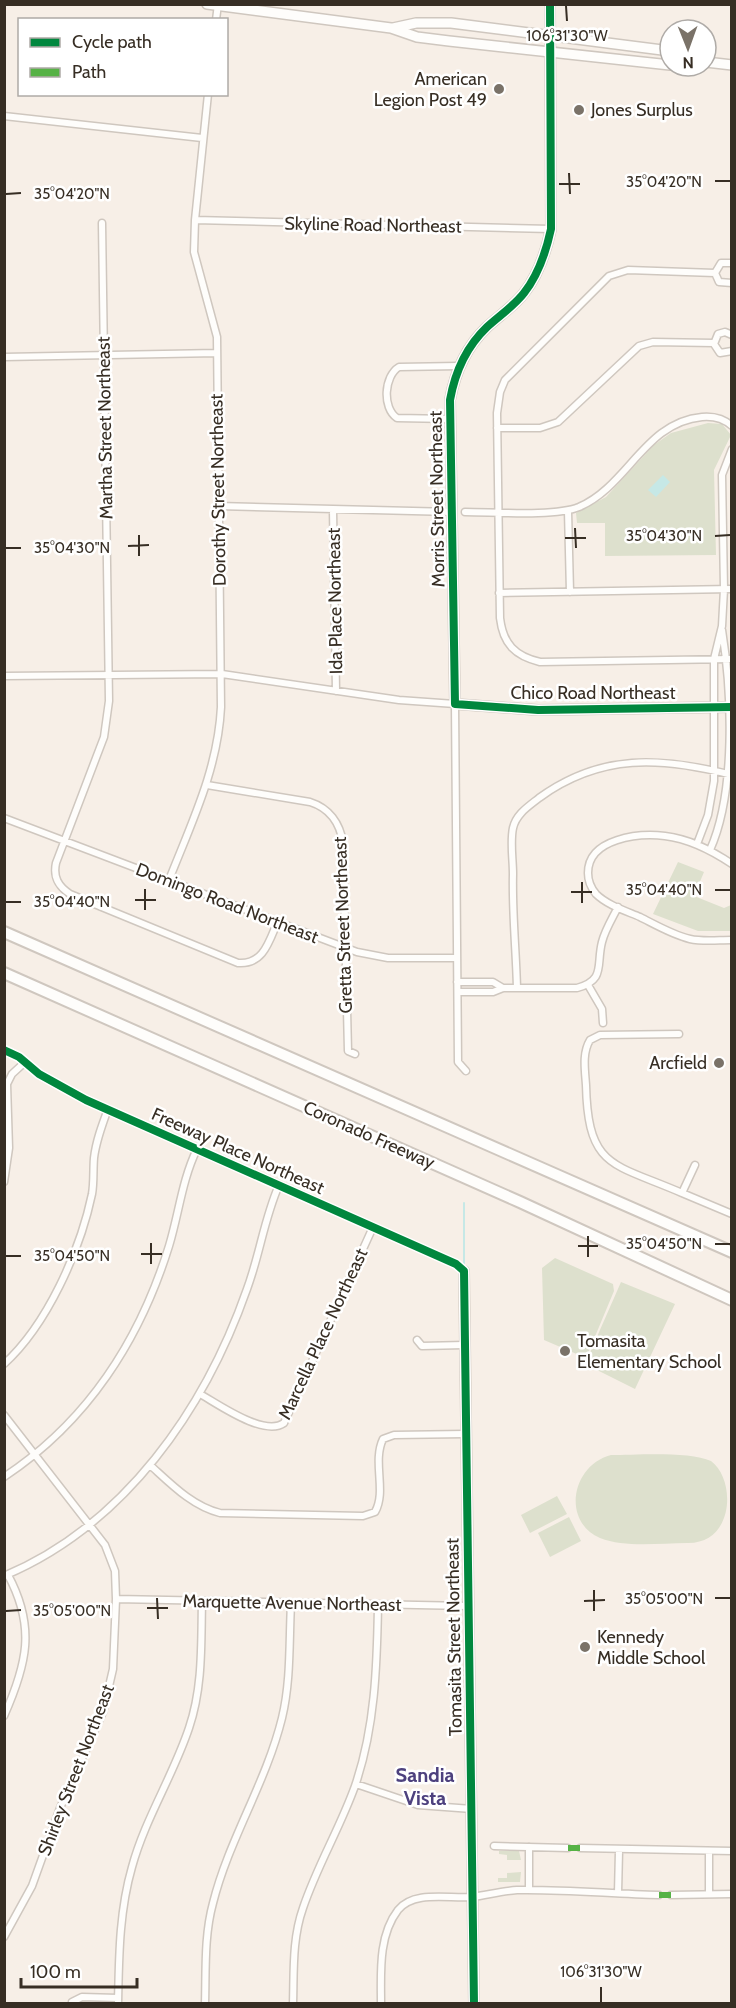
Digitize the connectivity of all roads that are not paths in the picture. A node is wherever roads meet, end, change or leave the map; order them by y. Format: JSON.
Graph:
{"nodes":[{"id":1,"x":207,"y":4,"type":"edge"},
{"id":2,"x":550,"y":4,"type":"edge"},
{"id":3,"x":218,"y":5,"type":"edge"},
{"id":4,"x":392,"y":28,"type":"junction"},
{"id":5,"x":550,"y":35,"type":"junction"},
{"id":6,"x":658,"y":49,"type":"edge"},
{"id":7,"x":550,"y":52,"type":"junction"},
{"id":8,"x":658,"y":64,"type":"edge"},
{"id":9,"x":208,"y":96,"type":"edge"},
{"id":10,"x":4,"y":116,"type":"edge"},
{"id":11,"x":202,"y":138,"type":"junction"},
{"id":12,"x":195,"y":220,"type":"junction"},
{"id":13,"x":102,"y":223,"type":"dead end"},
{"id":14,"x":550,"y":229,"type":"junction"},
{"id":15,"x":732,"y":263,"type":"edge"},
{"id":16,"x":715,"y":273,"type":"junction"},
{"id":17,"x":732,"y":283,"type":"edge"},
{"id":18,"x":732,"y":335,"type":"edge"},
{"id":19,"x":714,"y":343,"type":"junction"},
{"id":20,"x":732,"y":351,"type":"edge"},
{"id":21,"x":217,"y":353,"type":"junction"},
{"id":22,"x":104,"y":355,"type":"junction"},
{"id":23,"x":4,"y":357,"type":"edge"},
{"id":24,"x":459,"y":366,"type":"junction"},
{"id":25,"x":450,"y":419,"type":"junction"},
{"id":26,"x":732,"y":426,"type":"edge"},
{"id":27,"x":497,"y":428,"type":"junction"},
{"id":28,"x":732,"y":449,"type":"edge"},
{"id":29,"x":218,"y":507,"type":"junction"},
{"id":30,"x":333,"y":510,"type":"junction"},
{"id":31,"x":567,"y":511,"type":"junction"},
{"id":32,"x":465,"y":512,"type":"dead end"},
{"id":33,"x":499,"y":512,"type":"junction"},
{"id":34,"x":452,"y":513,"type":"junction"},
{"id":35,"x":723,"y":519,"type":"junction"},
{"id":36,"x":732,"y":519,"type":"edge"},
{"id":37,"x":724,"y":589,"type":"junction"},
{"id":38,"x":732,"y":589,"type":"edge"},
{"id":39,"x":570,"y":592,"type":"junction"},
{"id":40,"x":499,"y":593,"type":"junction"},
{"id":41,"x":722,"y":626,"type":"junction"},
{"id":42,"x":714,"y":659,"type":"junction"},
{"id":43,"x":729,"y":659,"type":"edge"},
{"id":44,"x":110,"y":674,"type":"junction"},
{"id":45,"x":222,"y":674,"type":"junction"},
{"id":46,"x":4,"y":676,"type":"edge"},
{"id":47,"x":336,"y":691,"type":"junction"},
{"id":48,"x":455,"y":704,"type":"junction"},
{"id":49,"x":730,"y":707,"type":"edge"},
{"id":50,"x":714,"y":708,"type":"junction"},
{"id":51,"x":714,"y":770,"type":"junction"},
{"id":52,"x":730,"y":774,"type":"edge"},
{"id":53,"x":207,"y":785,"type":"junction"},
{"id":54,"x":4,"y":818,"type":"edge"},
{"id":55,"x":64,"y":841,"type":"junction"},
{"id":56,"x":697,"y":844,"type":"junction"},
{"id":57,"x":710,"y":850,"type":"junction"},
{"id":58,"x":732,"y":864,"type":"edge"},
{"id":59,"x":169,"y":880,"type":"junction"},
{"id":60,"x":618,"y":907,"type":"junction"},
{"id":61,"x":277,"y":923,"type":"junction"},
{"id":62,"x":4,"y":924,"type":"edge"},
{"id":63,"x":4,"y":932,"type":"edge"},
{"id":64,"x":732,"y":939,"type":"edge"},
{"id":65,"x":346,"y":948,"type":"junction"},
{"id":66,"x":456,"y":958,"type":"junction"},
{"id":67,"x":6,"y":974,"type":"edge"},
{"id":68,"x":111,"y":980,"type":"junction"},
{"id":69,"x":457,"y":982,"type":"junction"},
{"id":70,"x":588,"y":985,"type":"junction"},
{"id":71,"x":503,"y":988,"type":"junction"},
{"id":72,"x":517,"y":988,"type":"junction"},
{"id":73,"x":458,"y":992,"type":"junction"},
{"id":74,"x":603,"y":1023,"type":"dead end"},
{"id":75,"x":679,"y":1034,"type":"dead end"},
{"id":76,"x":4,"y":1050,"type":"edge"},
{"id":77,"x":355,"y":1054,"type":"dead end"},
{"id":78,"x":24,"y":1063,"type":"junction"},
{"id":79,"x":466,"y":1071,"type":"dead end"},
{"id":80,"x":108,"y":1109,"type":"junction"},
{"id":81,"x":196,"y":1149,"type":"junction"},
{"id":82,"x":695,"y":1165,"type":"dead end"},
{"id":83,"x":5,"y":1182,"type":"edge"},
{"id":84,"x":279,"y":1185,"type":"junction"},
{"id":85,"x":682,"y":1193,"type":"junction"},
{"id":86,"x":732,"y":1214,"type":"edge"},
{"id":87,"x":373,"y":1227,"type":"junction"},
{"id":88,"x":732,"y":1252,"type":"edge"},
{"id":89,"x":464,"y":1270,"type":"joint"},
{"id":90,"x":732,"y":1300,"type":"edge"},
{"id":91,"x":417,"y":1340,"type":"dead end"},
{"id":92,"x":464,"y":1345,"type":"junction"},
{"id":93,"x":4,"y":1364,"type":"edge"},
{"id":94,"x":200,"y":1394,"type":"junction"},
{"id":95,"x":4,"y":1415,"type":"edge"},
{"id":96,"x":465,"y":1434,"type":"junction"},
{"id":97,"x":36,"y":1454,"type":"junction"},
{"id":98,"x":150,"y":1465,"type":"junction"},
{"id":99,"x":4,"y":1477,"type":"edge"},
{"id":100,"x":90,"y":1522,"type":"junction"},
{"id":101,"x":6,"y":1575,"type":"edge"},
{"id":102,"x":116,"y":1599,"type":"junction"},
{"id":103,"x":202,"y":1601,"type":"junction"},
{"id":104,"x":291,"y":1604,"type":"junction"},
{"id":105,"x":378,"y":1605,"type":"junction"},
{"id":106,"x":468,"y":1606,"type":"junction"},
{"id":107,"x":4,"y":1716,"type":"edge"},
{"id":108,"x":356,"y":1784,"type":"junction"},
{"id":109,"x":472,"y":1809,"type":"junction"},
{"id":110,"x":494,"y":1846,"type":"dead end"},
{"id":111,"x":529,"y":1847,"type":"junction"},
{"id":112,"x":568,"y":1848,"type":"dead end"},
{"id":113,"x":580,"y":1848,"type":"dead end"},
{"id":114,"x":619,"y":1851,"type":"junction"},
{"id":115,"x":732,"y":1851,"type":"edge"},
{"id":116,"x":709,"y":1852,"type":"junction"},
{"id":117,"x":529,"y":1890,"type":"junction"},
{"id":118,"x":618,"y":1893,"type":"junction"},
{"id":119,"x":709,"y":1894,"type":"junction"},
{"id":120,"x":732,"y":1894,"type":"edge"},
{"id":121,"x":659,"y":1895,"type":"dead end"},
{"id":122,"x":671,"y":1895,"type":"dead end"},
{"id":123,"x":473,"y":1897,"type":"junction"},
{"id":124,"x":4,"y":1937,"type":"edge"},
{"id":125,"x":118,"y":2001,"type":"edge"},
{"id":126,"x":72,"y":2002,"type":"edge"},
{"id":127,"x":205,"y":2004,"type":"edge"},
{"id":128,"x":293,"y":2004,"type":"edge"},
{"id":129,"x":381,"y":2004,"type":"edge"},
{"id":130,"x":474,"y":2004,"type":"edge"}],
"edges":[{"from":1,"to":3,"type":"street"},
{"from":2,"to":5,"type":"street","name":"Morris Street Northeast"},
{"from":3,"to":4,"type":"street"},
{"from":4,"to":5,"type":"street"},
{"from":4,"to":7,"type":"street"},
{"from":5,"to":6,"type":"street"},
{"from":5,"to":7,"type":"street","name":"Morris Street Northeast"},
{"from":7,"to":8,"type":"street"},
{"from":7,"to":14,"type":"street","name":"Morris Street Northeast"},
{"from":9,"to":11,"type":"street","name":"Dorothy Street Northeast"},
{"from":10,"to":11,"type":"street"},
{"from":11,"to":12,"type":"street","name":"Dorothy Street Northeast"},
{"from":12,"to":14,"type":"street","name":"Skyline Road Northeast"},
{"from":12,"to":21,"type":"street","name":"Dorothy Street Northeast"},
{"from":13,"to":22,"type":"street","name":"Martha Street Northeast"},
{"from":14,"to":24,"type":"street","name":"Morris Street Northeast"},
{"from":15,"to":16,"type":"street"},
{"from":16,"to":17,"type":"street"},
{"from":16,"to":27,"type":"street"},
{"from":18,"to":19,"type":"street"},
{"from":19,"to":20,"type":"street"},
{"from":19,"to":27,"type":"street"},
{"from":21,"to":22,"type":"street"},
{"from":21,"to":29,"type":"street","name":"Dorothy Street Northeast"},
{"from":22,"to":23,"type":"street"},
{"from":22,"to":44,"type":"street","name":"Martha Street Northeast"},
{"from":24,"to":25,"type":"street","name":"Morris Street Northeast"},
{"from":24,"to":25,"type":"street"},
{"from":25,"to":34,"type":"street","name":"Morris Street Northeast"},
{"from":26,"to":31,"type":"street"},
{"from":27,"to":33,"type":"street"},
{"from":28,"to":35,"type":"street"},
{"from":29,"to":30,"type":"street"},
{"from":29,"to":45,"type":"street","name":"Dorothy Street Northeast"},
{"from":30,"to":34,"type":"street"},
{"from":30,"to":47,"type":"street","name":"Ida Place Northeast"},
{"from":31,"to":33,"type":"street"},
{"from":31,"to":39,"type":"street"},
{"from":32,"to":33,"type":"street"},
{"from":33,"to":40,"type":"street"},
{"from":34,"to":48,"type":"street","name":"Morris Street Northeast"},
{"from":35,"to":36,"type":"street"},
{"from":35,"to":37,"type":"street"},
{"from":37,"to":38,"type":"street"},
{"from":37,"to":39,"type":"street"},
{"from":37,"to":41,"type":"street"},
{"from":39,"to":40,"type":"street"},
{"from":40,"to":42,"type":"street"},
{"from":41,"to":42,"type":"street"},
{"from":41,"to":43,"type":"street"},
{"from":42,"to":43,"type":"street"},
{"from":42,"to":50,"type":"street"},
{"from":43,"to":49,"type":"street"},
{"from":44,"to":45,"type":"street","name":"Chico Road Northeast"},
{"from":44,"to":46,"type":"street","name":"Chico Road Northeast"},
{"from":44,"to":55,"type":"street","name":"Martha Street Northeast"},
{"from":45,"to":47,"type":"street","name":"Chico Road Northeast"},
{"from":45,"to":53,"type":"street","name":"Dorothy Street Northeast"},
{"from":47,"to":48,"type":"street","name":"Chico Road Northeast"},
{"from":48,"to":50,"type":"street","name":"Chico Road Northeast"},
{"from":48,"to":66,"type":"street","name":"Morris Street Northeast"},
{"from":49,"to":50,"type":"street","name":"Chico Road Northeast"},
{"from":49,"to":52,"type":"street"},
{"from":50,"to":51,"type":"street"},
{"from":51,"to":52,"type":"street"},
{"from":51,"to":56,"type":"street"},
{"from":51,"to":72,"type":"street"},
{"from":52,"to":57,"type":"street"},
{"from":53,"to":59,"type":"street","name":"Dorothy Street Northeast"},
{"from":53,"to":65,"type":"street","name":"Gretta Street Northeast"},
{"from":54,"to":55,"type":"street","name":"Domingo Road Northeast"},
{"from":55,"to":59,"type":"street","name":"Domingo Road Northeast"},
{"from":55,"to":61,"type":"street","name":"Martha Street Northeast"},
{"from":56,"to":57,"type":"street"},
{"from":56,"to":60,"type":"street"},
{"from":57,"to":58,"type":"street"},
{"from":59,"to":61,"type":"street","name":"Domingo Road Northeast"},
{"from":60,"to":64,"type":"street"},
{"from":60,"to":70,"type":"street"},
{"from":61,"to":65,"type":"street","name":"Domingo Road Northeast"},
{"from":62,"to":68,"type":"highway"},
{"from":63,"to":68,"type":"highway"},
{"from":65,"to":66,"type":"street","name":"Domingo Road Northeast"},
{"from":65,"to":77,"type":"street","name":"Gretta Street Northeast"},
{"from":66,"to":69,"type":"street","name":"Morris Street Northeast"},
{"from":67,"to":90,"type":"highway","name":"Coronado Freeway"},
{"from":68,"to":88,"type":"highway"},
{"from":69,"to":71,"type":"street"},
{"from":69,"to":73,"type":"street","name":"Morris Street Northeast"},
{"from":70,"to":72,"type":"street"},
{"from":70,"to":74,"type":"street"},
{"from":71,"to":72,"type":"street"},
{"from":71,"to":73,"type":"street"},
{"from":73,"to":79,"type":"street","name":"Morris Street Northeast"},
{"from":75,"to":85,"type":"street"},
{"from":76,"to":78,"type":"street","name":"Freeway Place Northeast"},
{"from":78,"to":80,"type":"street","name":"Freeway Place Northeast"},
{"from":78,"to":83,"type":"street"},
{"from":80,"to":81,"type":"street","name":"Freeway Place Northeast"},
{"from":80,"to":93,"type":"street"},
{"from":81,"to":84,"type":"street","name":"Freeway Place Northeast"},
{"from":81,"to":97,"type":"street"},
{"from":82,"to":85,"type":"street"},
{"from":84,"to":87,"type":"street","name":"Freeway Place Northeast"},
{"from":84,"to":94,"type":"street"},
{"from":85,"to":86,"type":"street"},
{"from":87,"to":89,"type":"street","name":"Freeway Place Northeast"},
{"from":87,"to":94,"type":"street","name":"Marcella Place Northeast"},
{"from":89,"to":92,"type":"street","name":"Tomasita Street Northeast"},
{"from":91,"to":92,"type":"street"},
{"from":92,"to":96,"type":"street","name":"Tomasita Street Northeast"},
{"from":94,"to":98,"type":"street"},
{"from":95,"to":97,"type":"street","name":"Shirley Street Northeast"},
{"from":96,"to":98,"type":"street"},
{"from":96,"to":106,"type":"street","name":"Tomasita Street Northeast"},
{"from":97,"to":99,"type":"street"},
{"from":97,"to":100,"type":"street","name":"Shirley Street Northeast"},
{"from":98,"to":100,"type":"street"},
{"from":100,"to":101,"type":"street"},
{"from":100,"to":102,"type":"street","name":"Shirley Street Northeast"},
{"from":101,"to":107,"type":"street"},
{"from":102,"to":103,"type":"street","name":"Marquette Avenue Northeast"},
{"from":102,"to":124,"type":"street","name":"Shirley Street Northeast"},
{"from":103,"to":104,"type":"street","name":"Marquette Avenue Northeast"},
{"from":103,"to":125,"type":"street"},
{"from":104,"to":105,"type":"street","name":"Marquette Avenue Northeast"},
{"from":104,"to":127,"type":"street"},
{"from":105,"to":106,"type":"street","name":"Marquette Avenue Northeast"},
{"from":105,"to":108,"type":"street"},
{"from":106,"to":109,"type":"street","name":"Tomasita Street Northeast"},
{"from":108,"to":109,"type":"street"},
{"from":108,"to":128,"type":"street"},
{"from":109,"to":123,"type":"street","name":"Tomasita Street Northeast"},
{"from":110,"to":111,"type":"street"},
{"from":111,"to":112,"type":"street"},
{"from":111,"to":117,"type":"street"},
{"from":113,"to":114,"type":"street"},
{"from":114,"to":116,"type":"street"},
{"from":114,"to":118,"type":"street"},
{"from":115,"to":116,"type":"street"},
{"from":116,"to":119,"type":"street"},
{"from":117,"to":118,"type":"street"},
{"from":117,"to":123,"type":"street"},
{"from":118,"to":121,"type":"street"},
{"from":119,"to":120,"type":"street"},
{"from":119,"to":122,"type":"street"},
{"from":123,"to":129,"type":"street"},
{"from":123,"to":130,"type":"street","name":"Tomasita Street Northeast"},
{"from":125,"to":126,"type":"street"}]}
